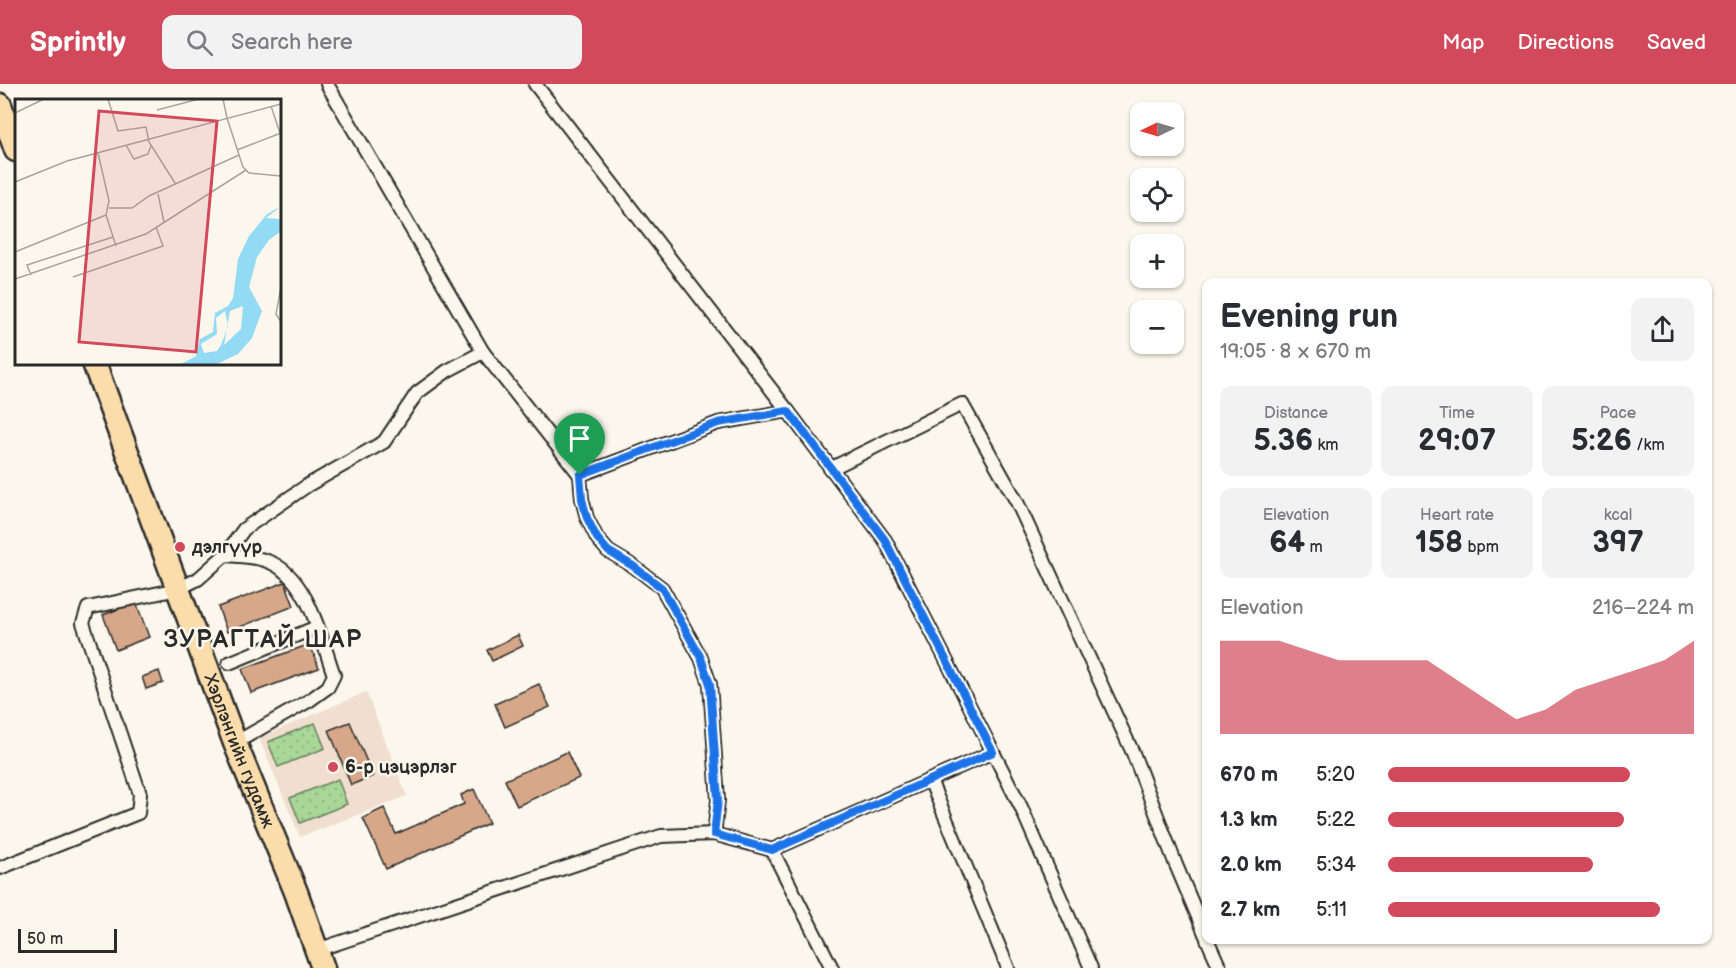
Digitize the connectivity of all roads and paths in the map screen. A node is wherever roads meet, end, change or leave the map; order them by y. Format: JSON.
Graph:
{"nodes":[{"id":1,"x":327,"y":84,"type":"edge"},
{"id":2,"x":535,"y":84,"type":"edge"},
{"id":3,"x":0,"y":105,"type":"edge"},
{"id":4,"x":15,"y":147,"type":"edge"},
{"id":5,"x":483,"y":352,"type":"junction"},
{"id":6,"x":94,"y":364,"type":"edge"},
{"id":7,"x":788,"y":411,"type":"junction"},
{"id":8,"x":830,"y":469,"type":"junction"},
{"id":9,"x":580,"y":475,"type":"junction"},
{"id":10,"x":225,"y":555,"type":"junction"},
{"id":11,"x":178,"y":589,"type":"junction"},
{"id":12,"x":317,"y":627,"type":"junction"},
{"id":13,"x":229,"y":663,"type":"dead end"},
{"id":14,"x":235,"y":743,"type":"junction"},
{"id":15,"x":993,"y":752,"type":"junction"},
{"id":16,"x":930,"y":780,"type":"junction"},
{"id":17,"x":714,"y":834,"type":"junction"},
{"id":18,"x":772,"y":850,"type":"junction"},
{"id":19,"x":0,"y":868,"type":"edge"},
{"id":20,"x":1202,"y":925,"type":"edge"},
{"id":21,"x":1210,"y":944,"type":"edge"},
{"id":22,"x":320,"y":959,"type":"edge"},
{"id":23,"x":832,"y":968,"type":"edge"},
{"id":24,"x":1008,"y":968,"type":"edge"},
{"id":25,"x":1091,"y":968,"type":"edge"},
{"id":26,"x":1220,"y":968,"type":"edge"}],
"edges":[{"from":1,"to":5,"type":"street"},
{"from":2,"to":7,"type":"street"},
{"from":3,"to":4,"type":"highway"},
{"from":5,"to":9,"type":"street"},
{"from":5,"to":10,"type":"street"},
{"from":6,"to":11,"type":"highway","name":"Хэрлэнгийн гудамж"},
{"from":7,"to":8,"type":"street"},
{"from":7,"to":9,"type":"street"},
{"from":8,"to":15,"type":"street"},
{"from":8,"to":20,"type":"street"},
{"from":9,"to":17,"type":"street"},
{"from":10,"to":11,"type":"street"},
{"from":10,"to":12,"type":"street"},
{"from":11,"to":14,"type":"highway","name":"Хэрлэнгийн гудамж"},
{"from":11,"to":19,"type":"street"},
{"from":12,"to":13,"type":"street"},
{"from":12,"to":14,"type":"street"},
{"from":14,"to":22,"type":"highway","name":"Хэрлэнгийн гудамж"},
{"from":15,"to":16,"type":"street"},
{"from":15,"to":25,"type":"street"},
{"from":16,"to":18,"type":"street"},
{"from":16,"to":24,"type":"street"},
{"from":17,"to":18,"type":"street"},
{"from":17,"to":22,"type":"street"},
{"from":18,"to":23,"type":"street"},
{"from":21,"to":26,"type":"street"}]}
